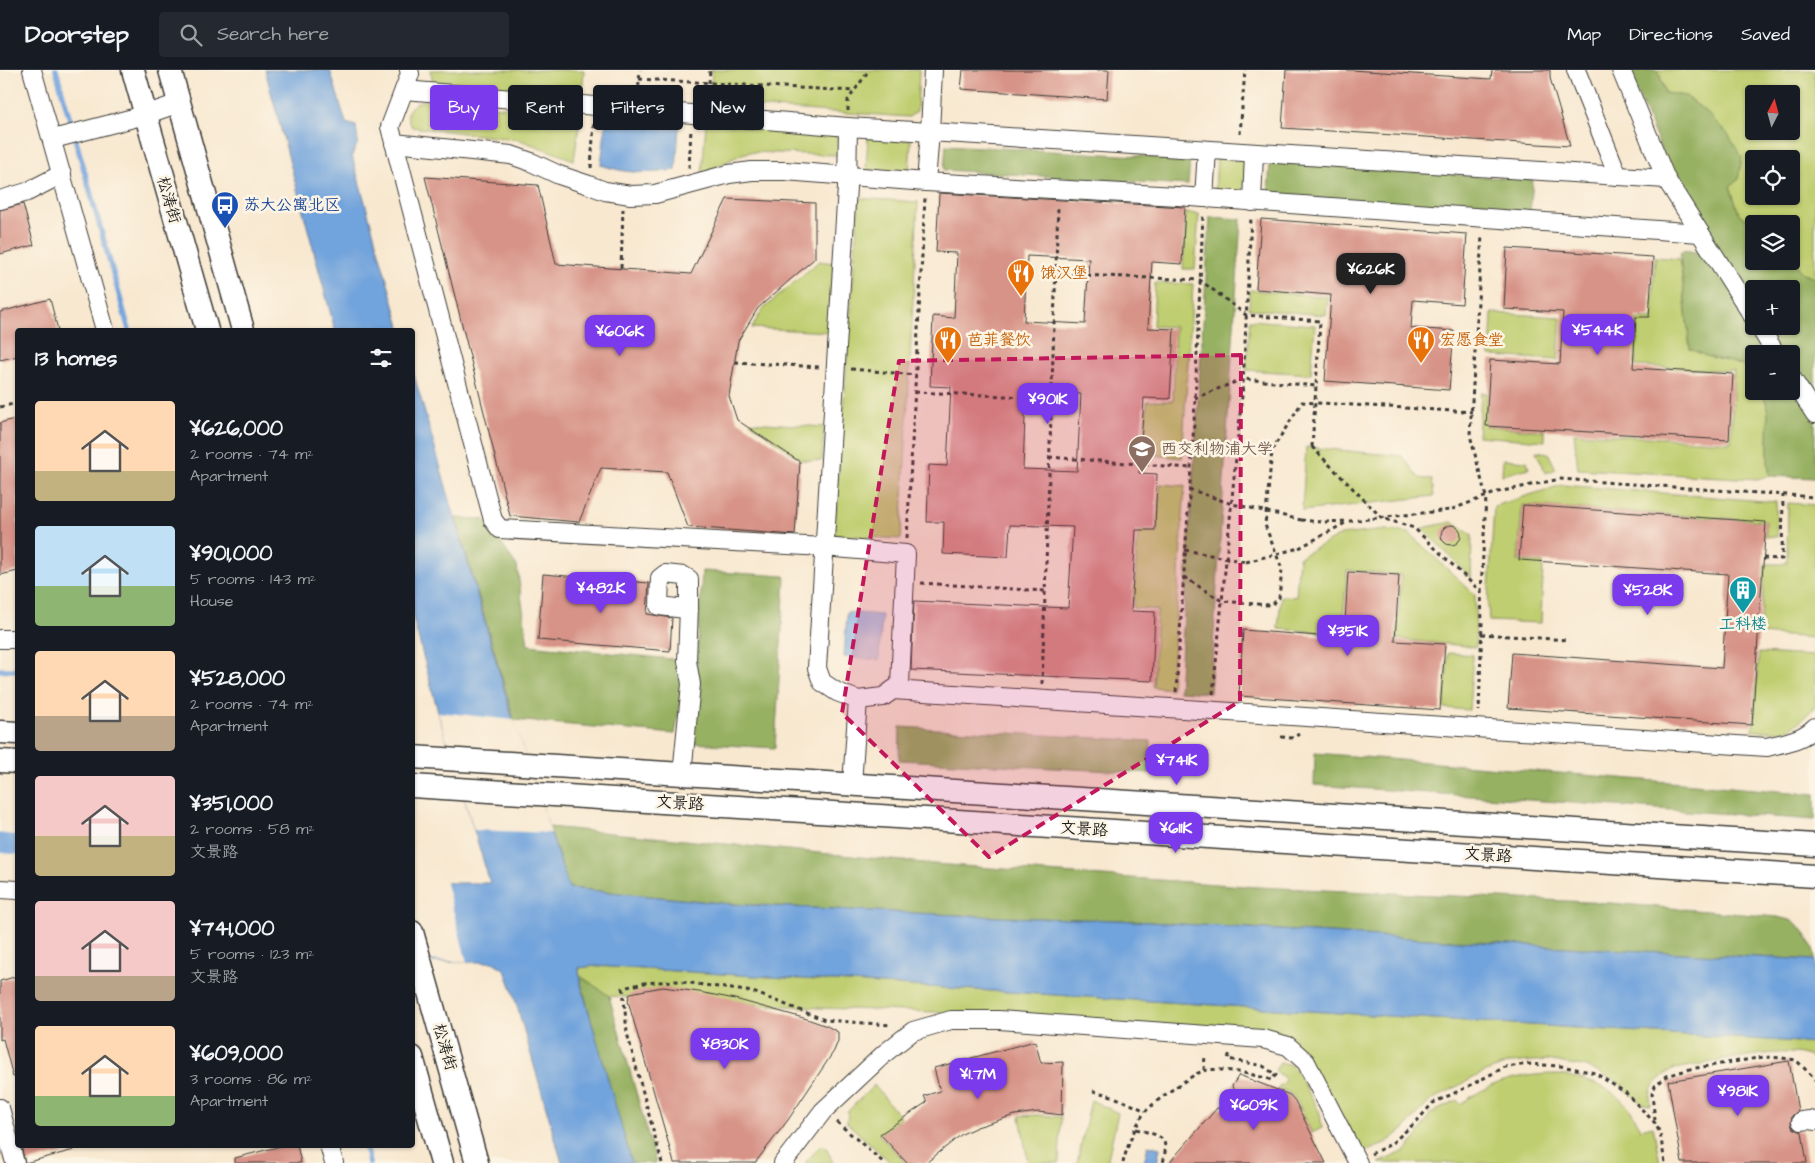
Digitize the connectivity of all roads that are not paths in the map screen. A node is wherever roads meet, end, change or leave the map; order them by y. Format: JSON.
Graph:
{"nodes":[{"id":1,"x":32,"y":70,"type":"edge"},
{"id":2,"x":133,"y":70,"type":"edge"},
{"id":3,"x":170,"y":70,"type":"edge"},
{"id":4,"x":409,"y":70,"type":"edge"},
{"id":5,"x":933,"y":70,"type":"edge"},
{"id":6,"x":1576,"y":70,"type":"edge"},
{"id":7,"x":1621,"y":70,"type":"edge"},
{"id":8,"x":404,"y":90,"type":"junction"},
{"id":9,"x":179,"y":103,"type":"junction"},
{"id":10,"x":145,"y":115,"type":"junction"},
{"id":11,"x":848,"y":127,"type":"junction"},
{"id":12,"x":930,"y":132,"type":"junction"},
{"id":13,"x":52,"y":139,"type":"junction"},
{"id":14,"x":394,"y":143,"type":"junction"},
{"id":15,"x":1207,"y":150,"type":"junction"},
{"id":16,"x":1246,"y":152,"type":"junction"},
{"id":17,"x":62,"y":174,"type":"junction"},
{"id":18,"x":847,"y":176,"type":"junction"},
{"id":19,"x":1618,"y":176,"type":"junction"},
{"id":20,"x":1666,"y":179,"type":"junction"},
{"id":21,"x":926,"y":182,"type":"junction"},
{"id":22,"x":1204,"y":198,"type":"junction"},
{"id":23,"x":0,"y":200,"type":"edge"},
{"id":24,"x":1252,"y":202,"type":"junction"},
{"id":25,"x":1700,"y":233,"type":"junction"},
{"id":26,"x":1745,"y":304,"type":"edge"},
{"id":27,"x":104,"y":328,"type":"edge"},
{"id":28,"x":206,"y":328,"type":"edge"},
{"id":29,"x":242,"y":328,"type":"edge"},
{"id":30,"x":1800,"y":391,"type":"edge"},
{"id":31,"x":1815,"y":414,"type":"edge"},
{"id":32,"x":824,"y":547,"type":"junction"},
{"id":33,"x":688,"y":607,"type":"dead end"},
{"id":34,"x":0,"y":639,"type":"edge"},
{"id":35,"x":15,"y":639,"type":"edge"},
{"id":36,"x":893,"y":690,"type":"junction"},
{"id":37,"x":858,"y":700,"type":"junction"},
{"id":38,"x":1815,"y":727,"type":"edge"},
{"id":39,"x":0,"y":732,"type":"edge"},
{"id":40,"x":15,"y":733,"type":"edge"},
{"id":41,"x":415,"y":757,"type":"edge"},
{"id":42,"x":0,"y":761,"type":"edge"},
{"id":43,"x":15,"y":762,"type":"edge"},
{"id":44,"x":682,"y":774,"type":"junction"},
{"id":45,"x":852,"y":784,"type":"junction"},
{"id":46,"x":415,"y":786,"type":"edge"},
{"id":47,"x":1815,"y":845,"type":"edge"},
{"id":48,"x":1815,"y":876,"type":"edge"},
{"id":49,"x":0,"y":889,"type":"edge"},
{"id":50,"x":15,"y":890,"type":"edge"},
{"id":51,"x":415,"y":943,"type":"edge"},
{"id":52,"x":415,"y":1067,"type":"edge"},
{"id":53,"x":0,"y":1108,"type":"edge"},
{"id":54,"x":330,"y":1148,"type":"edge"},
{"id":55,"x":1357,"y":1162,"type":"edge"},
{"id":56,"x":15,"y":1163,"type":"edge"},
{"id":57,"x":334,"y":1163,"type":"edge"},
{"id":58,"x":442,"y":1163,"type":"edge"},
{"id":59,"x":477,"y":1163,"type":"edge"},
{"id":60,"x":783,"y":1163,"type":"edge"}],
"edges":[{"from":1,"to":13,"type":"lane"},
{"from":2,"to":10,"type":"main road","name":"松涛街"},
{"from":3,"to":9,"type":"main road"},
{"from":4,"to":8,"type":"lane"},
{"from":5,"to":12,"type":"lane"},
{"from":6,"to":19,"type":"lane"},
{"from":7,"to":20,"type":"lane"},
{"from":8,"to":11,"type":"lane"},
{"from":8,"to":14,"type":"lane"},
{"from":9,"to":10,"type":"lane"},
{"from":9,"to":29,"type":"main road"},
{"from":10,"to":13,"type":"lane"},
{"from":10,"to":28,"type":"main road","name":"松涛街"},
{"from":11,"to":12,"type":"lane"},
{"from":11,"to":18,"type":"lane"},
{"from":12,"to":15,"type":"lane"},
{"from":12,"to":21,"type":"lane"},
{"from":13,"to":17,"type":"lane"},
{"from":14,"to":18,"type":"lane"},
{"from":14,"to":32,"type":"lane"},
{"from":15,"to":16,"type":"lane"},
{"from":15,"to":22,"type":"lane"},
{"from":16,"to":19,"type":"lane"},
{"from":16,"to":24,"type":"lane"},
{"from":17,"to":23,"type":"lane"},
{"from":17,"to":27,"type":"lane"},
{"from":18,"to":21,"type":"lane"},
{"from":18,"to":32,"type":"lane"},
{"from":19,"to":20,"type":"lane"},
{"from":20,"to":25,"type":"lane"},
{"from":21,"to":22,"type":"lane"},
{"from":22,"to":24,"type":"lane"},
{"from":24,"to":25,"type":"lane"},
{"from":25,"to":26,"type":"lane"},
{"from":30,"to":31,"type":"lane"},
{"from":32,"to":36,"type":"lane"},
{"from":32,"to":37,"type":"lane"},
{"from":33,"to":44,"type":"lane"},
{"from":34,"to":35,"type":"lane"},
{"from":36,"to":37,"type":"lane"},
{"from":36,"to":38,"type":"lane"},
{"from":37,"to":45,"type":"lane"},
{"from":39,"to":40,"type":"main road"},
{"from":41,"to":44,"type":"main road","name":"文景路"},
{"from":42,"to":43,"type":"main road"},
{"from":44,"to":45,"type":"main road","name":"文景路"},
{"from":45,"to":47,"type":"main road","name":"文景路"},
{"from":46,"to":48,"type":"main road","name":"文景路"},
{"from":49,"to":50,"type":"lane"},
{"from":51,"to":59,"type":"main road","name":"松涛街"},
{"from":52,"to":58,"type":"main road","name":"松涛街"},
{"from":53,"to":56,"type":"lane"},
{"from":54,"to":57,"type":"lane"},
{"from":55,"to":60,"type":"lane"}]}
